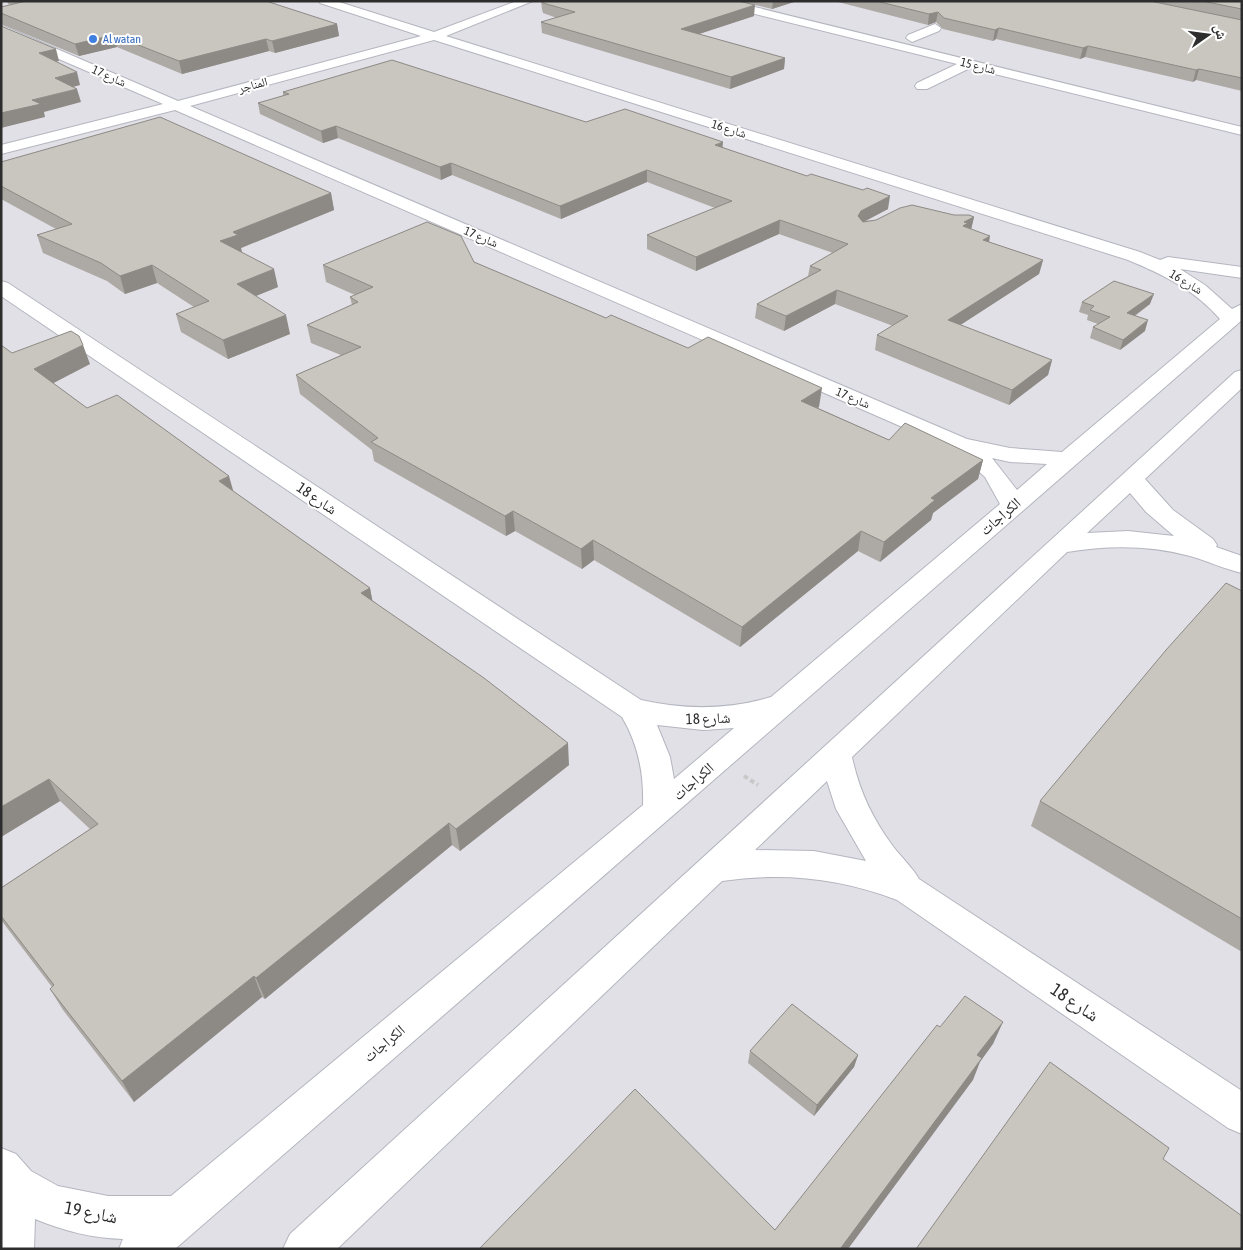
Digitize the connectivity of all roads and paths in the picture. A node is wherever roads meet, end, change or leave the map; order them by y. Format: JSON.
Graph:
{"nodes":[{"id":1,"x":324,"y":1,"type":"edge"},
{"id":2,"x":715,"y":1,"type":"edge"},
{"id":3,"x":759,"y":1,"type":"edge"},
{"id":4,"x":531,"y":4,"type":"edge"},
{"id":5,"x":935,"y":28,"type":"edge"},
{"id":6,"x":1,"y":29,"type":"edge"},
{"id":7,"x":434,"y":36,"type":"junction"},
{"id":8,"x":912,"y":38,"type":"junction"},
{"id":9,"x":968,"y":64,"type":"junction"},
{"id":10,"x":1067,"y":74,"type":"dead end"},
{"id":11,"x":922,"y":86,"type":"dead end"},
{"id":12,"x":176,"y":105,"type":"junction"},
{"id":13,"x":1242,"y":131,"type":"edge"},
{"id":14,"x":1,"y":150,"type":"edge"},
{"id":15,"x":998,"y":214,"type":"junction"},
{"id":16,"x":966,"y":221,"type":"edge"},
{"id":17,"x":1134,"y":256,"type":"junction"},
{"id":18,"x":1242,"y":273,"type":"edge"},
{"id":19,"x":1,"y":287,"type":"edge"},
{"id":20,"x":1236,"y":314,"type":"edge"},
{"id":21,"x":1242,"y":376,"type":"edge"},
{"id":22,"x":961,"y":444,"type":"junction"},
{"id":23,"x":1068,"y":458,"type":"junction"},
{"id":24,"x":1132,"y":478,"type":"junction"},
{"id":25,"x":1012,"y":505,"type":"junction"},
{"id":26,"x":1057,"y":546,"type":"junction"},
{"id":27,"x":1238,"y":564,"type":"edge"},
{"id":28,"x":783,"y":704,"type":"junction"},
{"id":29,"x":632,"y":709,"type":"junction"},
{"id":30,"x":836,"y":754,"type":"junction"},
{"id":31,"x":719,"y":759,"type":"junction"},
{"id":32,"x":784,"y":803,"type":"junction"},
{"id":33,"x":659,"y":810,"type":"junction"},
{"id":34,"x":716,"y":868,"type":"junction"},
{"id":35,"x":909,"y":890,"type":"junction"},
{"id":36,"x":1242,"y":1114,"type":"edge"},
{"id":37,"x":5,"y":1175,"type":"edge"},
{"id":38,"x":179,"y":1216,"type":"junction"},
{"id":39,"x":12,"y":1249,"type":"edge"},
{"id":40,"x":141,"y":1249,"type":"edge"},
{"id":41,"x":305,"y":1249,"type":"edge"}],
"edges":[{"from":1,"to":7,"type":"street","name":"شارع 16"},
{"from":2,"to":9,"type":"street","name":"شارع 15"},
{"from":3,"to":8,"type":"street","name":"شارع 15"},
{"from":4,"to":7,"type":"street","name":"المناجر"},
{"from":5,"to":8,"type":"street"},
{"from":6,"to":12,"type":"street","name":"شارع 17"},
{"from":7,"to":12,"type":"street","name":"المناجر"},
{"from":7,"to":15,"type":"street","name":"شارع 16"},
{"from":8,"to":10,"type":"street","name":"شارع 15"},
{"from":9,"to":11,"type":"street"},
{"from":9,"to":13,"type":"street","name":"شارع 15"},
{"from":12,"to":14,"type":"street","name":"المناجر"},
{"from":12,"to":22,"type":"street","name":"شارع 17"},
{"from":15,"to":16,"type":"street"},
{"from":15,"to":17,"type":"street","name":"شارع 16"},
{"from":17,"to":18,"type":"street","name":"شارع 16"},
{"from":17,"to":20,"type":"street","name":"شارع 16"},
{"from":19,"to":29,"type":"street","name":"شارع 18"},
{"from":20,"to":23,"type":"street","name":"الكراجات"},
{"from":21,"to":24,"type":"street"},
{"from":22,"to":23,"type":"street","name":"شارع 17"},
{"from":22,"to":25,"type":"street","name":"شارع 17"},
{"from":23,"to":25,"type":"street","name":"الكراجات"},
{"from":24,"to":26,"type":"street"},
{"from":24,"to":27,"type":"street"},
{"from":25,"to":28,"type":"street","name":"الكراجات"},
{"from":26,"to":27,"type":"street"},
{"from":26,"to":30,"type":"street"},
{"from":28,"to":29,"type":"street","name":"شارع 18"},
{"from":28,"to":31,"type":"street","name":"الكراجات"},
{"from":29,"to":33,"type":"street","name":"شارع 18"},
{"from":30,"to":32,"type":"street"},
{"from":30,"to":35,"type":"street","name":"شارع 18"},
{"from":31,"to":32,"type":"path"},
{"from":31,"to":33,"type":"street","name":"الكراجات"},
{"from":32,"to":34,"type":"street"},
{"from":33,"to":38,"type":"street","name":"الكراجات"},
{"from":34,"to":35,"type":"street","name":"شارع 18"},
{"from":34,"to":41,"type":"street"},
{"from":35,"to":36,"type":"street","name":"شارع 18"},
{"from":37,"to":38,"type":"street","name":"شارع 19"},
{"from":37,"to":39,"type":"street","name":"شارع 19"},
{"from":38,"to":40,"type":"street","name":"الكراجات"}]}
